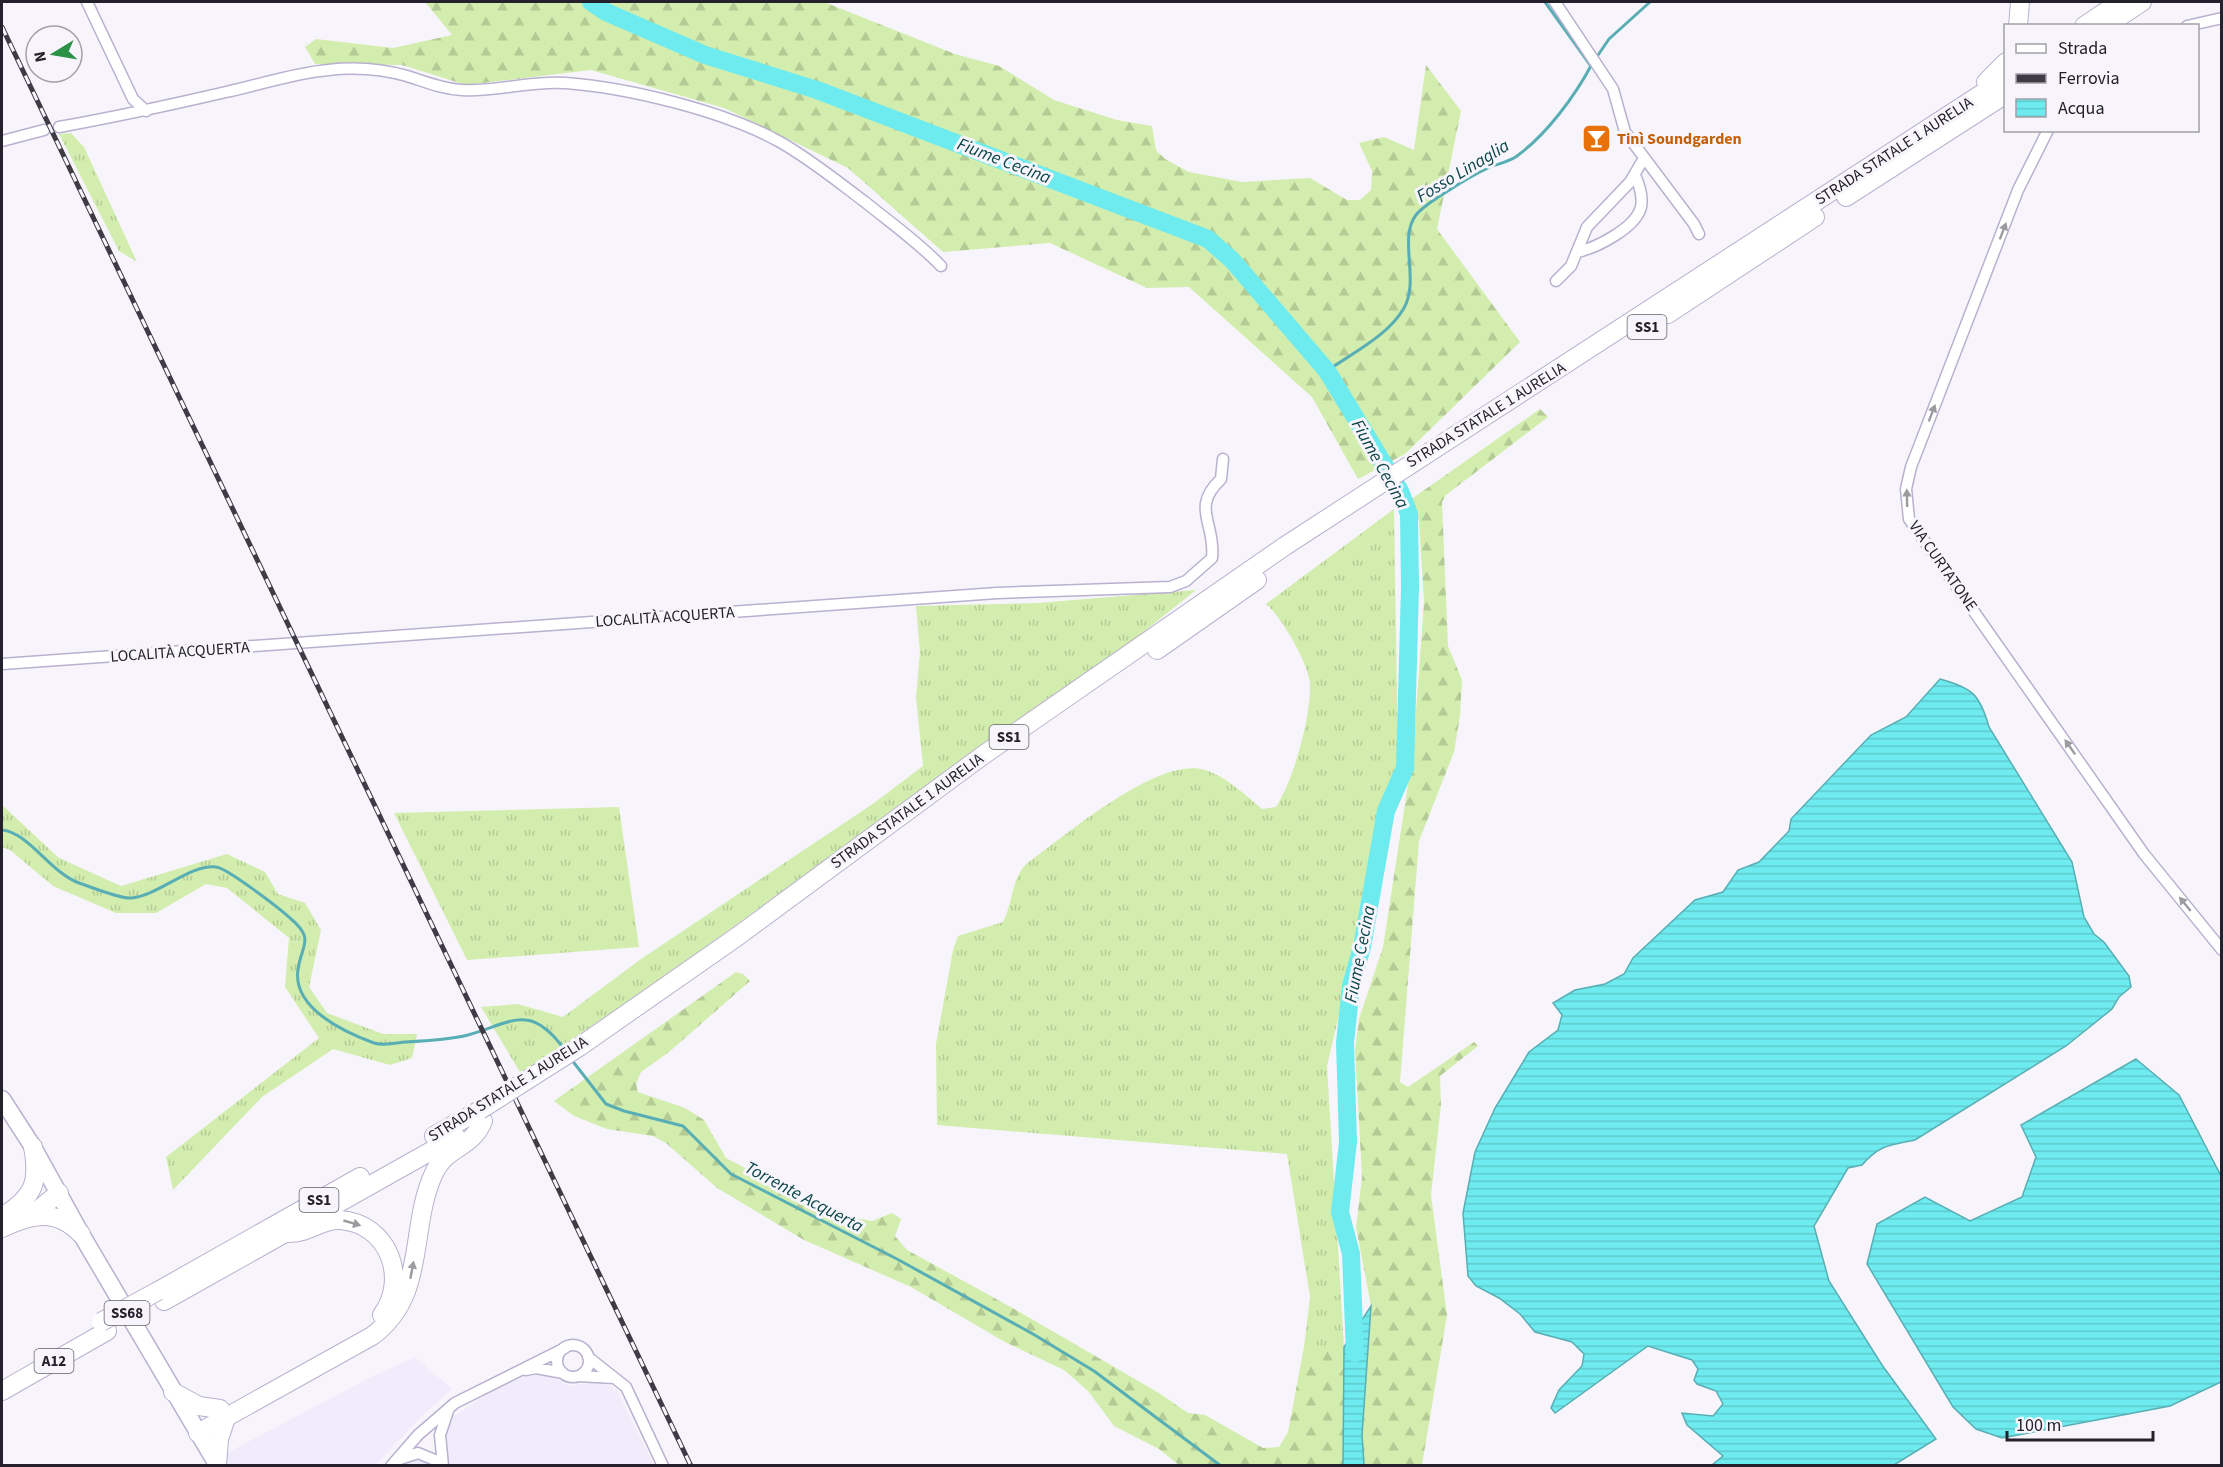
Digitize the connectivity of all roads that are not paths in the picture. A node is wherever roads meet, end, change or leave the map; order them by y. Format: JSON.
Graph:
{"nodes":[{"id":1,"x":87,"y":2,"type":"edge"},
{"id":2,"x":1554,"y":2,"type":"edge"},
{"id":3,"x":2020,"y":2,"type":"edge"},
{"id":4,"x":2120,"y":2,"type":"edge"},
{"id":5,"x":2142,"y":2,"type":"edge"},
{"id":6,"x":2222,"y":18,"type":"edge"},
{"id":7,"x":2018,"y":24,"type":"edge"},
{"id":8,"x":2087,"y":24,"type":"edge"},
{"id":9,"x":2109,"y":24,"type":"edge"},
{"id":10,"x":2196,"y":24,"type":"edge"},
{"id":11,"x":2004,"y":64,"type":"edge"},
{"id":12,"x":2004,"y":79,"type":"edge"},
{"id":13,"x":2004,"y":95,"type":"edge"},
{"id":14,"x":146,"y":111,"type":"junction"},
{"id":15,"x":1957,"y":111,"type":"junction"},
{"id":16,"x":58,"y":127,"type":"dead end"},
{"id":17,"x":44,"y":130,"type":"dead end"},
{"id":18,"x":2047,"y":132,"type":"edge"},
{"id":19,"x":2,"y":141,"type":"edge"},
{"id":20,"x":1644,"y":158,"type":"junction"},
{"id":21,"x":1635,"y":175,"type":"junction"},
{"id":22,"x":1699,"y":234,"type":"dead end"},
{"id":23,"x":1577,"y":252,"type":"junction"},
{"id":24,"x":941,"y":266,"type":"dead end"},
{"id":25,"x":1556,"y":281,"type":"dead end"},
{"id":26,"x":1455,"y":442,"type":"junction"},
{"id":27,"x":1222,"y":459,"type":"dead end"},
{"id":28,"x":2,"y":664,"type":"edge"},
{"id":29,"x":2222,"y":950,"type":"edge"},
{"id":30,"x":2,"y":1099,"type":"edge"},
{"id":31,"x":484,"y":1117,"type":"junction"},
{"id":32,"x":33,"y":1147,"type":"junction"},
{"id":33,"x":59,"y":1193,"type":"junction"},
{"id":34,"x":26,"y":1209,"type":"junction"},
{"id":35,"x":2,"y":1217,"type":"edge"},
{"id":36,"x":2,"y":1228,"type":"edge"},
{"id":37,"x":286,"y":1233,"type":"junction"},
{"id":38,"x":81,"y":1234,"type":"junction"},
{"id":39,"x":161,"y":1296,"type":"junction"},
{"id":40,"x":104,"y":1327,"type":"junction"},
{"id":41,"x":565,"y":1348,"type":"junction"},
{"id":42,"x":588,"y":1357,"type":"junction"},
{"id":43,"x":516,"y":1371,"type":"junction"},
{"id":44,"x":563,"y":1373,"type":"junction"},
{"id":45,"x":578,"y":1376,"type":"junction"},
{"id":46,"x":2,"y":1377,"type":"edge"},
{"id":47,"x":615,"y":1378,"type":"junction"},
{"id":48,"x":2,"y":1391,"type":"edge"},
{"id":49,"x":173,"y":1392,"type":"junction"},
{"id":50,"x":449,"y":1408,"type":"junction"},
{"id":51,"x":223,"y":1414,"type":"junction"},
{"id":52,"x":195,"y":1429,"type":"junction"},
{"id":53,"x":392,"y":1464,"type":"edge"},
{"id":54,"x":442,"y":1464,"type":"edge"},
{"id":55,"x":217,"y":1465,"type":"edge"},
{"id":56,"x":663,"y":1466,"type":"edge"}],
"edges":[{"from":1,"to":14,"type":"street"},
{"from":2,"to":20,"type":"street"},
{"from":3,"to":7,"type":"highway"},
{"from":4,"to":8,"type":"highway"},
{"from":5,"to":9,"type":"highway"},
{"from":6,"to":10,"type":"street"},
{"from":11,"to":15,"type":"highway"},
{"from":12,"to":15,"type":"highway","name":"STRADA STATALE 1 AURELIA","number":"SS1"},
{"from":13,"to":26,"type":"highway","name":"STRADA STATALE 1 AURELIA","number":"SS1"},
{"from":14,"to":16,"type":"street"},
{"from":14,"to":24,"type":"street"},
{"from":15,"to":26,"type":"highway","name":"STRADA STATALE 1 AURELIA","number":"SS1"},
{"from":17,"to":19,"type":"street"},
{"from":29,"to":18,"type":"street","name":"VIA CURTATONE","one_way":true},
{"from":20,"to":21,"type":"street"},
{"from":20,"to":22,"type":"street"},
{"from":21,"to":23,"type":"street"},
{"from":21,"to":23,"type":"street"},
{"from":23,"to":25,"type":"street"},
{"from":26,"to":31,"type":"highway","name":"STRADA STATALE 1 AURELIA","number":"SS1","bridge":true},
{"from":27,"to":28,"type":"street","name":"LOCALITÀ ACQUERTA"},
{"from":30,"to":32,"type":"main road","number":"SS68"},
{"from":31,"to":37,"type":"highway","name":"STRADA STATALE 1 AURELIA","number":"SS1"},
{"from":31,"to":39,"type":"highway","name":"STRADA STATALE 1 AURELIA","number":"SS1"},
{"from":51,"to":31,"type":"highway","one_way":true},
{"from":32,"to":33,"type":"main road","number":"SS68"},
{"from":32,"to":34,"type":"highway"},
{"from":33,"to":34,"type":"highway"},
{"from":33,"to":38,"type":"main road","number":"SS68"},
{"from":34,"to":35,"type":"highway"},
{"from":34,"to":36,"type":"highway"},
{"from":34,"to":38,"type":"highway"},
{"from":37,"to":39,"type":"highway","name":"STRADA STATALE 1 AURELIA","number":"SS1"},
{"from":37,"to":51,"type":"highway","number":"SS1","one_way":true},
{"from":38,"to":49,"type":"main road","number":"SS68"},
{"from":39,"to":40,"type":"highway","name":"STRADA STATALE 1 AURELIA","number":"SS1","bridge":true},
{"from":40,"to":46,"type":"highway","name":"STRADA STATALE 1 AURELIA","number":"SS1"},
{"from":40,"to":48,"type":"highway","name":"STRADA STATALE 1 AURELIA","number":"A12"},
{"from":41,"to":42,"type":"street"},
{"from":41,"to":43,"type":"street"},
{"from":41,"to":44,"type":"street"},
{"from":42,"to":45,"type":"street"},
{"from":42,"to":47,"type":"street"},
{"from":43,"to":44,"type":"street"},
{"from":43,"to":50,"type":"street"},
{"from":44,"to":45,"type":"street"},
{"from":45,"to":47,"type":"street"},
{"from":47,"to":56,"type":"street"},
{"from":49,"to":51,"type":"highway"},
{"from":49,"to":52,"type":"main road","number":"SS68"},
{"from":50,"to":53,"type":"street"},
{"from":50,"to":54,"type":"street"},
{"from":51,"to":52,"type":"highway"},
{"from":51,"to":55,"type":"highway"},
{"from":52,"to":55,"type":"main road","number":"SS68"},
{"from":53,"to":54,"type":"street"}]}
